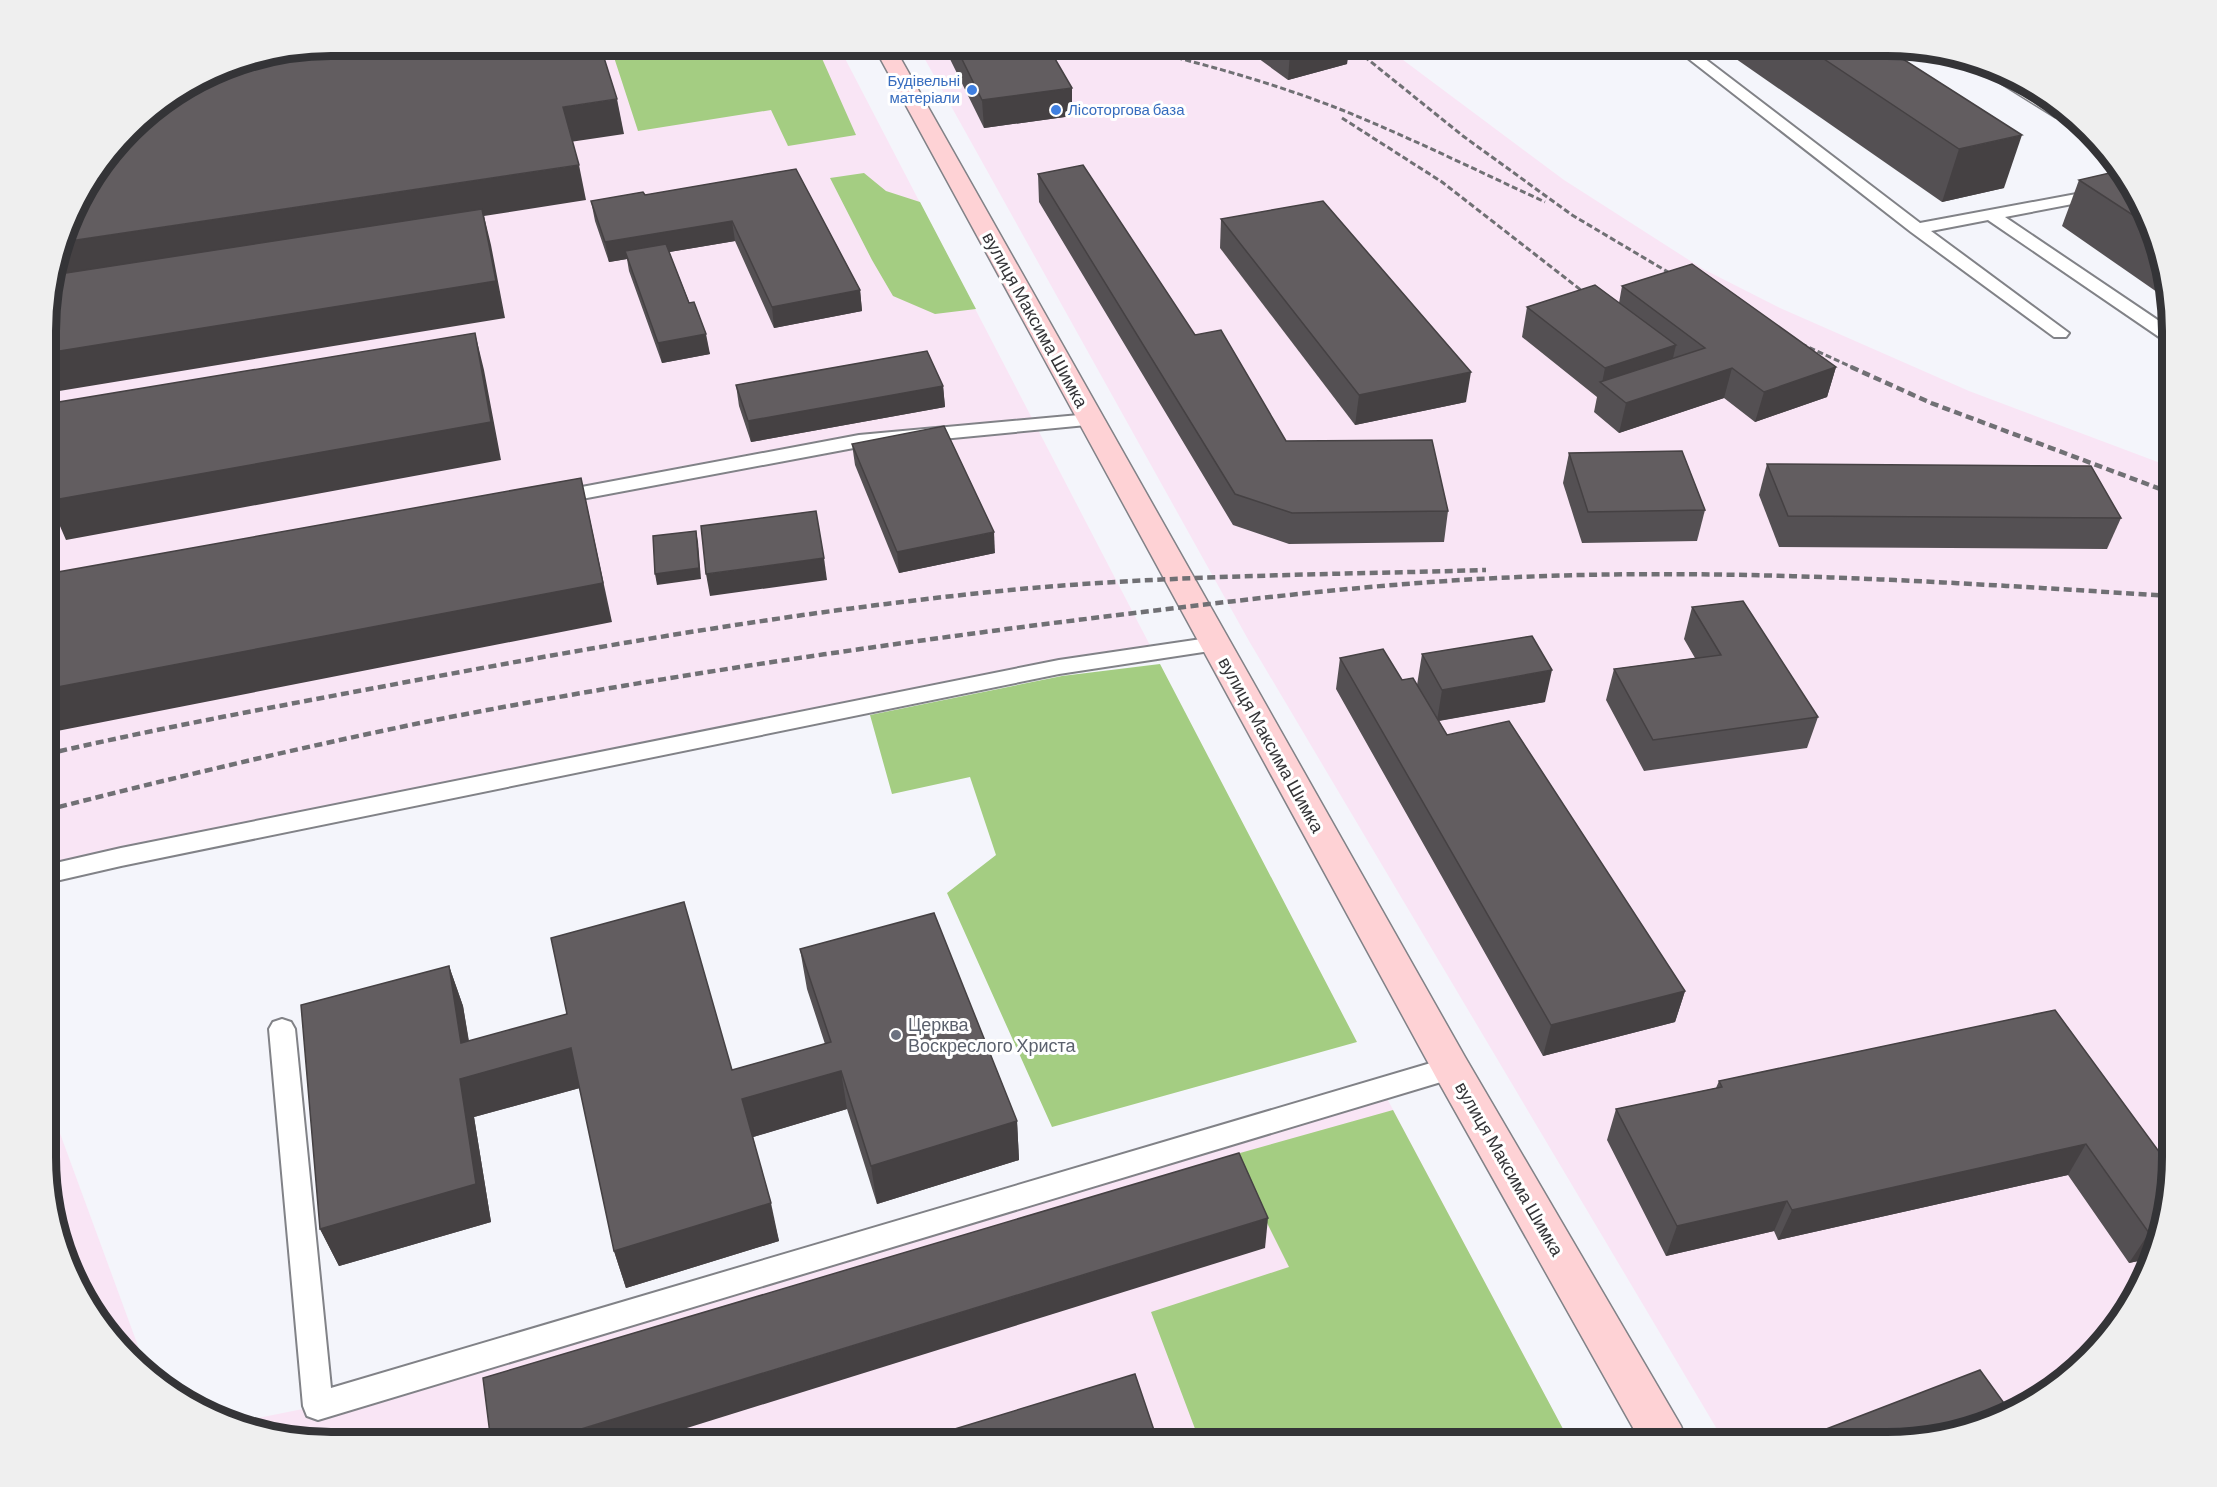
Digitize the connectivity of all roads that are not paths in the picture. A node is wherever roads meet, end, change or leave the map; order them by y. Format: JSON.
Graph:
{"nodes":[{"id":1,"x":889,"y":56,"type":"edge"},
{"id":2,"x":1692,"y":56,"type":"edge"},
{"id":3,"x":2124,"y":191,"type":"edge"},
{"id":4,"x":1991,"y":215,"type":"junction"},
{"id":5,"x":1917,"y":229,"type":"junction"},
{"id":6,"x":2162,"y":331,"type":"edge"},
{"id":7,"x":2060,"y":333,"type":"dead end"},
{"id":8,"x":1090,"y":420,"type":"junction"},
{"id":9,"x":540,"y":500,"type":"edge"},
{"id":10,"x":1215,"y":644,"type":"junction"},
{"id":11,"x":56,"y":872,"type":"edge"},
{"id":12,"x":282,"y":1029,"type":"dead end"},
{"id":13,"x":1451,"y":1068,"type":"junction"},
{"id":14,"x":1659,"y":1432,"type":"edge"}],
"edges":[{"from":1,"to":8,"type":"main road","name":"вулиця Максима Шимка"},
{"from":2,"to":5,"type":"lane"},
{"from":3,"to":4,"type":"lane"},
{"from":4,"to":5,"type":"lane"},
{"from":4,"to":6,"type":"lane"},
{"from":5,"to":7,"type":"lane"},
{"from":8,"to":9,"type":"lane"},
{"from":8,"to":10,"type":"main road","name":"вулиця Максима Шимка"},
{"from":10,"to":11,"type":"lane"},
{"from":10,"to":13,"type":"main road","name":"вулиця Максима Шимка"},
{"from":12,"to":13,"type":"lane"},
{"from":13,"to":14,"type":"main road","name":"вулиця Максима Шимка"}]}
